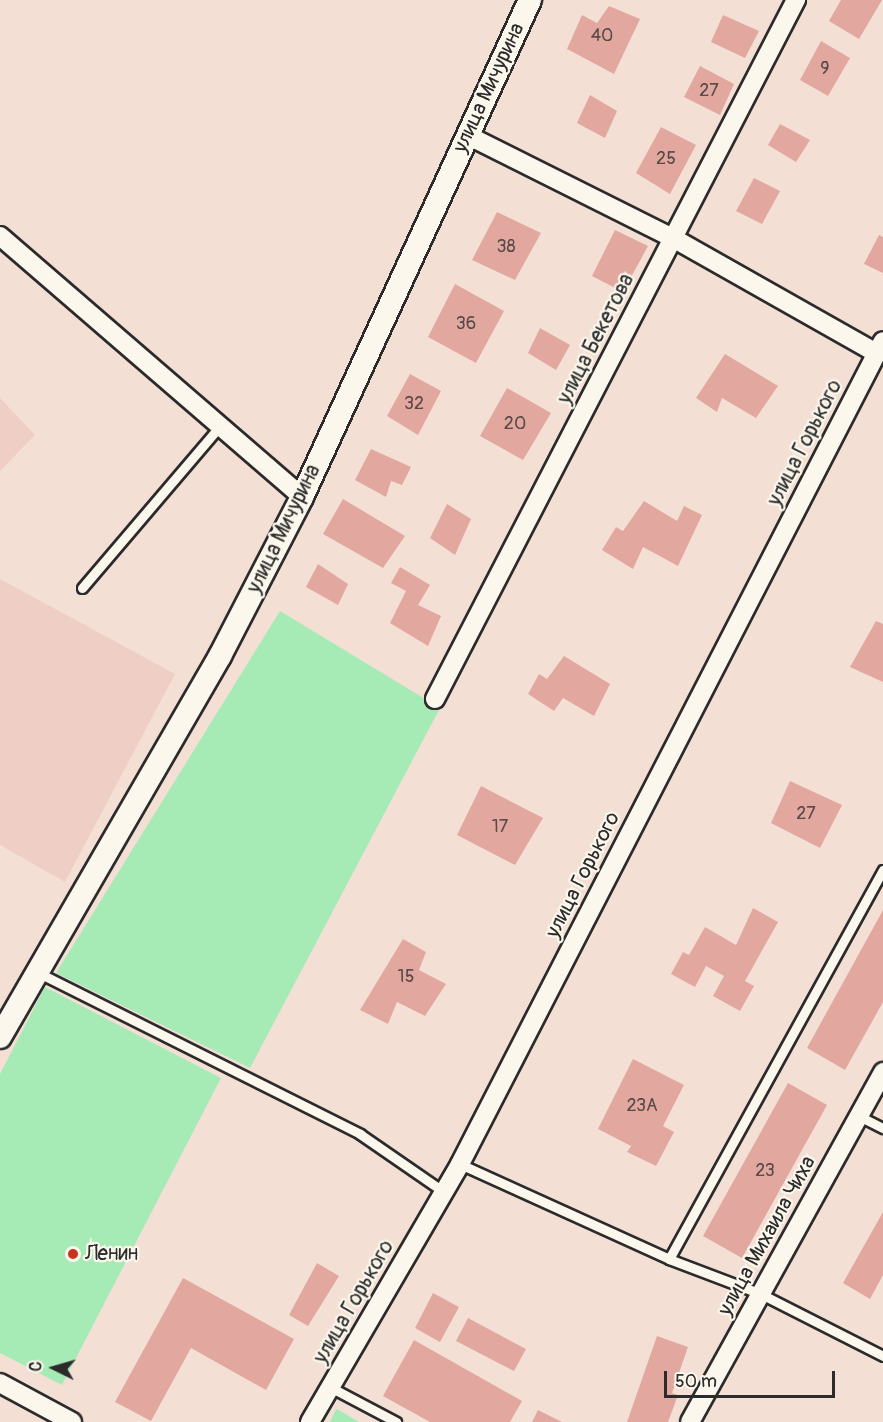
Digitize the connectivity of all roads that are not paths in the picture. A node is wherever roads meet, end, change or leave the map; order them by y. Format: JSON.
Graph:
{"nodes":[{"id":1,"x":530,"y":0,"type":"edge"},
{"id":2,"x":796,"y":0,"type":"edge"},
{"id":3,"x":467,"y":135,"type":"junction"},
{"id":4,"x":0,"y":237,"type":"edge"},
{"id":5,"x":673,"y":238,"type":"junction"},
{"id":6,"x":880,"y":347,"type":"edge"},
{"id":7,"x":219,"y":427,"type":"junction"},
{"id":8,"x":302,"y":498,"type":"junction"},
{"id":9,"x":82,"y":588,"type":"dead end"},
{"id":10,"x":435,"y":699,"type":"dead end"},
{"id":11,"x":883,"y":870,"type":"edge"},
{"id":12,"x":39,"y":973,"type":"junction"},
{"id":13,"x":0,"y":1037,"type":"edge"},
{"id":14,"x":883,"y":1072,"type":"edge"},
{"id":15,"x":859,"y":1116,"type":"junction"},
{"id":16,"x":883,"y":1128,"type":"edge"},
{"id":17,"x":460,"y":1164,"type":"junction"},
{"id":18,"x":444,"y":1192,"type":"junction"},
{"id":19,"x":669,"y":1258,"type":"junction"},
{"id":20,"x":761,"y":1294,"type":"junction"},
{"id":21,"x":883,"y":1356,"type":"edge"},
{"id":22,"x":0,"y":1383,"type":"edge"},
{"id":23,"x":330,"y":1388,"type":"junction"},
{"id":24,"x":72,"y":1422,"type":"edge"},
{"id":25,"x":310,"y":1422,"type":"edge"},
{"id":26,"x":396,"y":1422,"type":"edge"},
{"id":27,"x":690,"y":1422,"type":"edge"}],
"edges":[{"from":1,"to":3,"type":"street","name":"улица Мичурина"},
{"from":2,"to":5,"type":"street","name":"улица Бекетова"},
{"from":3,"to":5,"type":"street"},
{"from":3,"to":8,"type":"street","name":"улица Мичурина"},
{"from":4,"to":7,"type":"street"},
{"from":5,"to":6,"type":"street"},
{"from":5,"to":10,"type":"street","name":"улица Бекетова"},
{"from":6,"to":17,"type":"street","name":"улица Горького"},
{"from":7,"to":8,"type":"street"},
{"from":7,"to":9,"type":"lane"},
{"from":8,"to":12,"type":"street","name":"улица Мичурина"},
{"from":11,"to":19,"type":"lane"},
{"from":12,"to":13,"type":"street","name":"улица Мичурина"},
{"from":12,"to":18,"type":"lane"},
{"from":14,"to":15,"type":"street","name":"улица Михаила Чиха"},
{"from":15,"to":16,"type":"lane"},
{"from":15,"to":20,"type":"street","name":"улица Михаила Чиха"},
{"from":17,"to":18,"type":"street","name":"улица Горького"},
{"from":17,"to":19,"type":"lane"},
{"from":18,"to":23,"type":"street","name":"улица Горького"},
{"from":19,"to":20,"type":"lane"},
{"from":20,"to":21,"type":"lane"},
{"from":20,"to":27,"type":"street","name":"улица Михаила Чиха"},
{"from":22,"to":24,"type":"street"},
{"from":23,"to":25,"type":"street","name":"улица Горького"},
{"from":23,"to":26,"type":"lane"}]}
